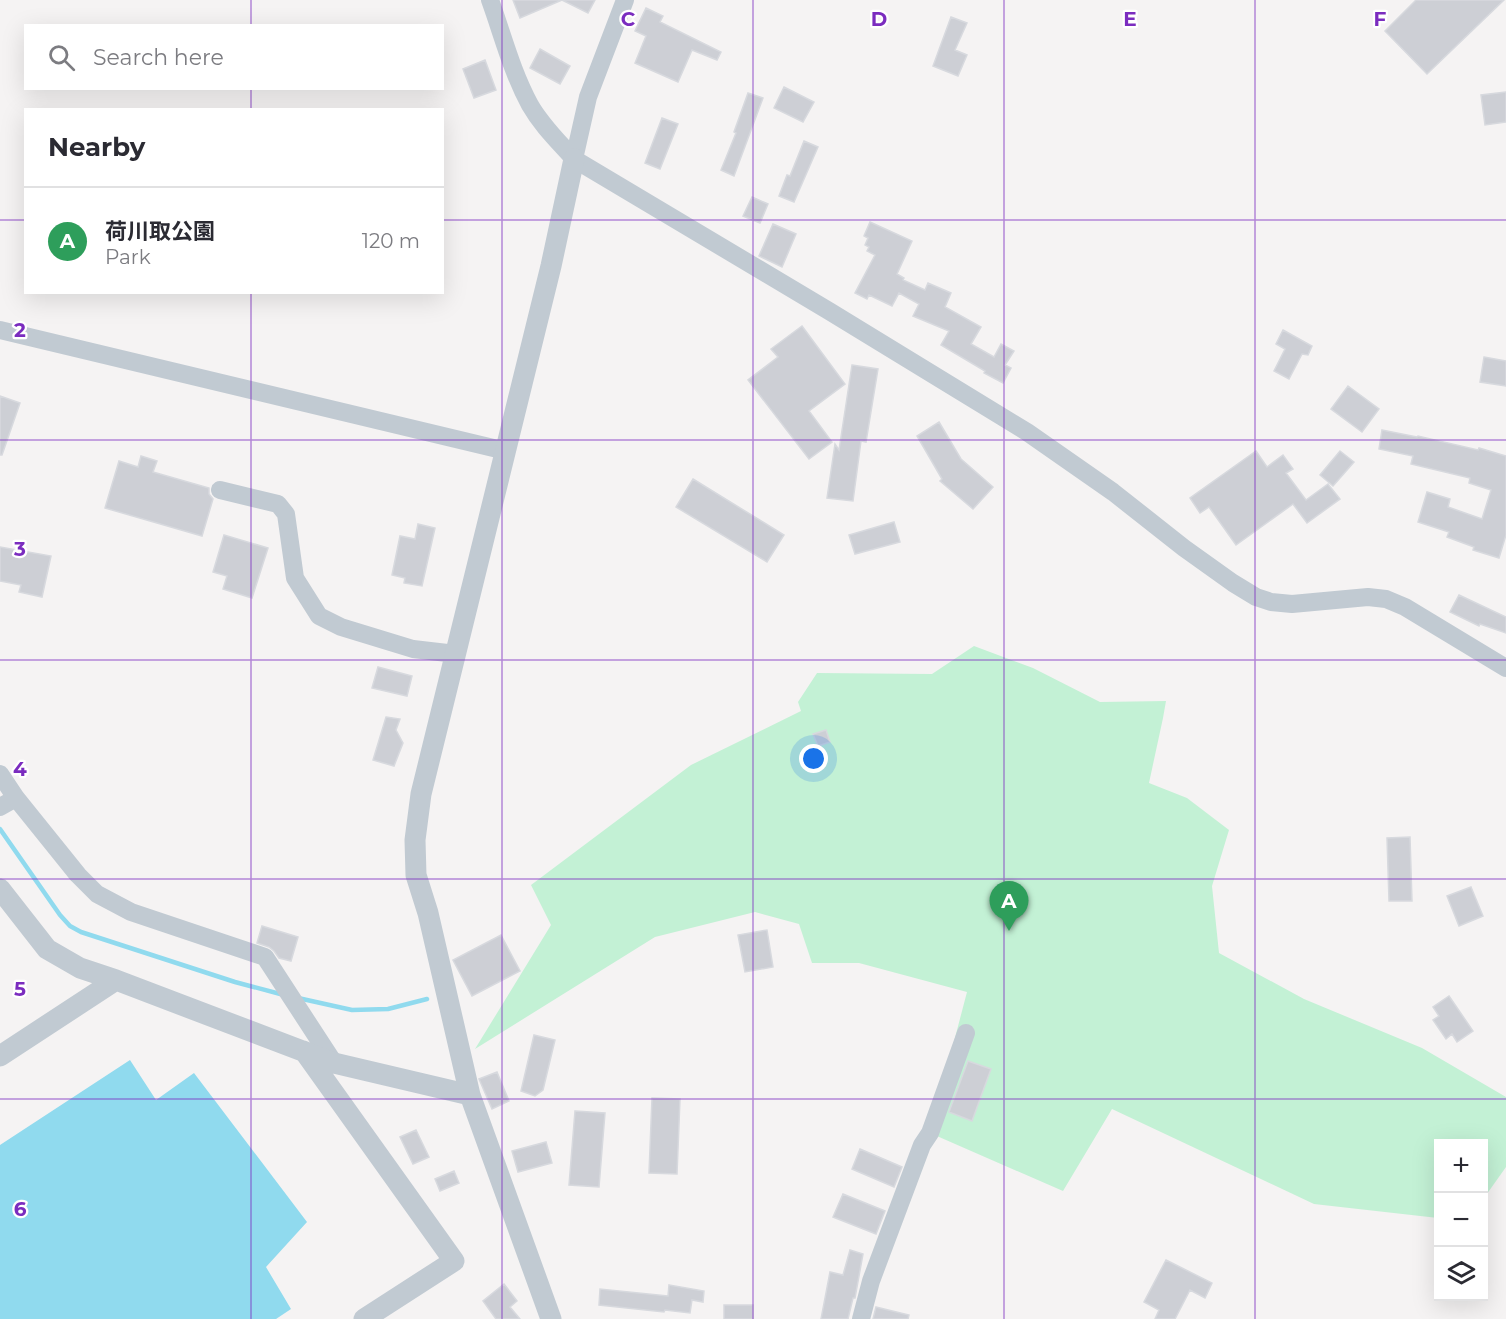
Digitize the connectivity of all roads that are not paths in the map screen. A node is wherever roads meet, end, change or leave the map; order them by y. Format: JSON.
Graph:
{"nodes":[{"id":1,"x":490,"y":0,"type":"edge"},
{"id":2,"x":626,"y":0,"type":"edge"},
{"id":3,"x":574,"y":159,"type":"junction"},
{"id":4,"x":0,"y":330,"type":"edge"},
{"id":5,"x":506,"y":451,"type":"junction"},
{"id":6,"x":220,"y":490,"type":"dead end"},
{"id":7,"x":456,"y":654,"type":"junction"},
{"id":8,"x":1506,"y":668,"type":"edge"},
{"id":9,"x":0,"y":774,"type":"edge"},
{"id":10,"x":16,"y":798,"type":"junction"},
{"id":11,"x":0,"y":807,"type":"edge"},
{"id":12,"x":0,"y":889,"type":"edge"},
{"id":13,"x":116,"y":980,"type":"junction"},
{"id":14,"x":966,"y":1033,"type":"dead end"},
{"id":15,"x":309,"y":1042,"type":"junction"},
{"id":16,"x":0,"y":1056,"type":"edge"},
{"id":17,"x":470,"y":1095,"type":"junction"},
{"id":18,"x":555,"y":1316,"type":"edge"},
{"id":19,"x":364,"y":1319,"type":"edge"},
{"id":20,"x":861,"y":1319,"type":"edge"}],
"edges":[{"from":1,"to":3,"type":"street"},
{"from":2,"to":3,"type":"street"},
{"from":3,"to":5,"type":"street"},
{"from":3,"to":8,"type":"street"},
{"from":4,"to":5,"type":"street"},
{"from":5,"to":7,"type":"street"},
{"from":6,"to":7,"type":"street"},
{"from":7,"to":17,"type":"street"},
{"from":9,"to":10,"type":"street"},
{"from":10,"to":11,"type":"street"},
{"from":10,"to":15,"type":"street"},
{"from":12,"to":13,"type":"street"},
{"from":13,"to":15,"type":"street"},
{"from":13,"to":16,"type":"street"},
{"from":14,"to":20,"type":"street"},
{"from":15,"to":17,"type":"street"},
{"from":15,"to":19,"type":"street"},
{"from":17,"to":18,"type":"street"}]}
